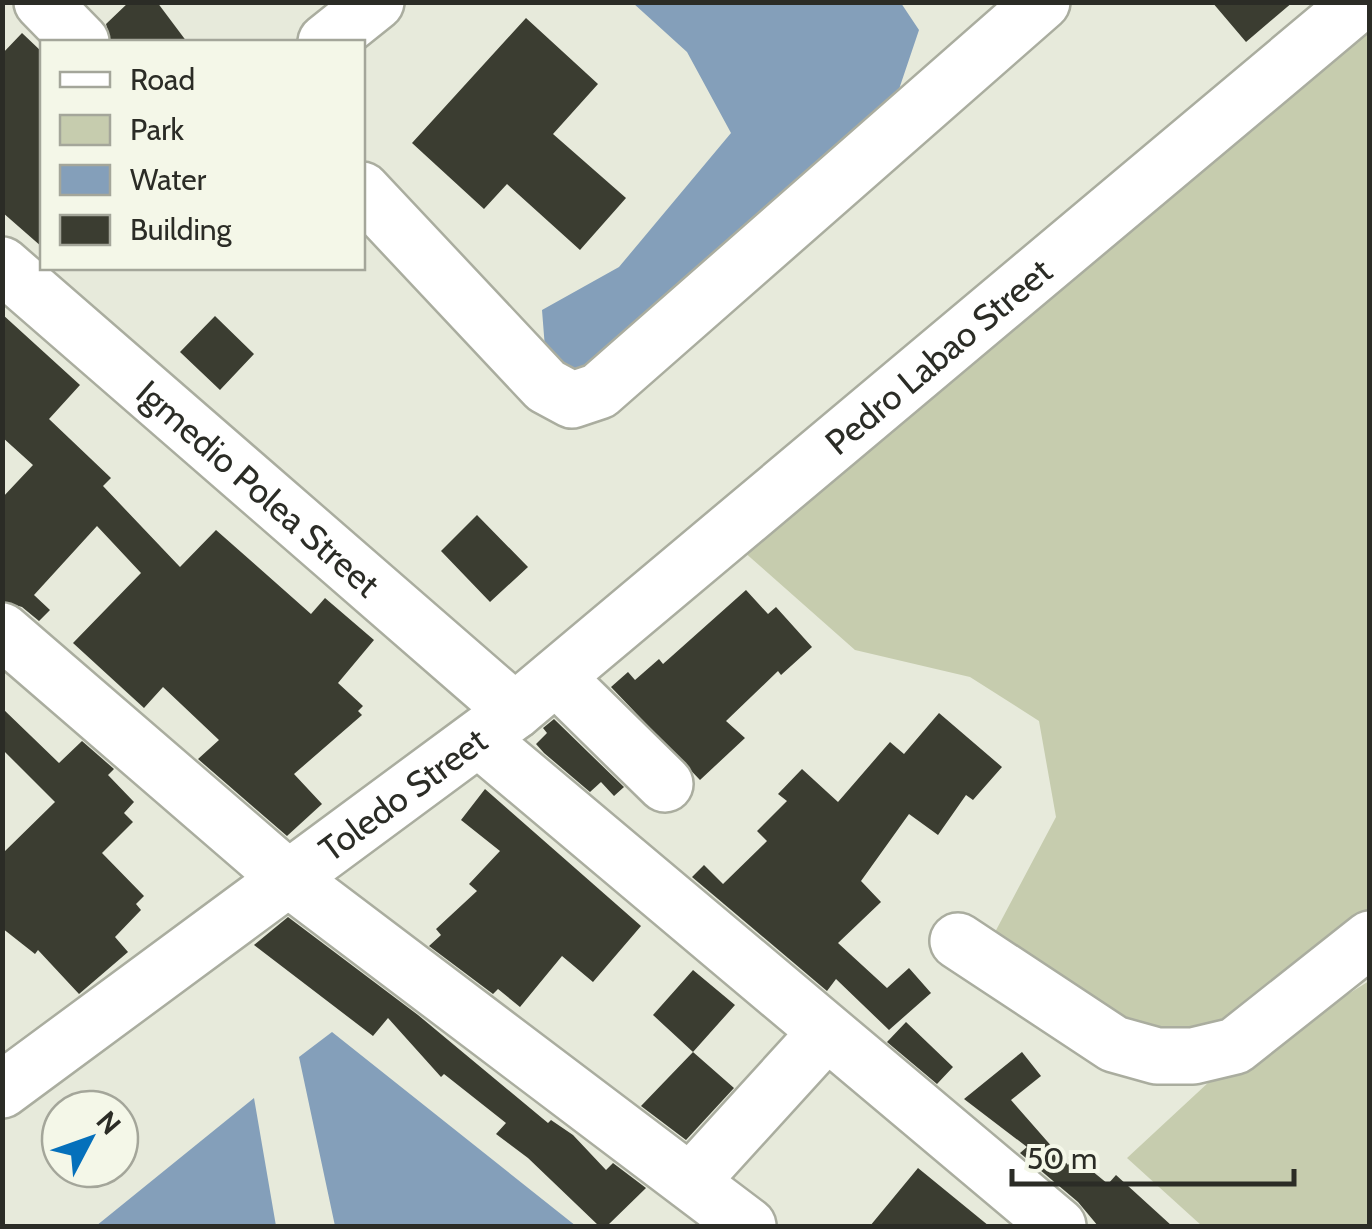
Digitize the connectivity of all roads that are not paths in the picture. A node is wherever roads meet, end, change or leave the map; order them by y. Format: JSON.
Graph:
{"nodes":[{"id":1,"x":42,"y":2,"type":"edge"},
{"id":2,"x":376,"y":2,"type":"edge"},
{"id":3,"x":1042,"y":2,"type":"edge"},
{"id":4,"x":1360,"y":2,"type":"edge"},
{"id":5,"x":80,"y":40,"type":"edge"},
{"id":6,"x":328,"y":40,"type":"edge"},
{"id":7,"x":365,"y":193,"type":"edge"},
{"id":8,"x":25,"y":273,"type":"edge"},
{"id":9,"x":2,"y":631,"type":"edge"},
{"id":10,"x":556,"y":677,"type":"junction"},
{"id":11,"x":497,"y":725,"type":"junction"},
{"id":12,"x":665,"y":784,"type":"dead end"},
{"id":13,"x":288,"y":878,"type":"junction"},
{"id":14,"x":1370,"y":939,"type":"edge"},
{"id":15,"x":958,"y":941,"type":"dead end"},
{"id":16,"x":825,"y":1034,"type":"junction"},
{"id":17,"x":13,"y":1063,"type":"edge"},
{"id":18,"x":692,"y":1180,"type":"junction"},
{"id":19,"x":748,"y":1226,"type":"edge"},
{"id":20,"x":1058,"y":1226,"type":"edge"}],
"edges":[{"from":1,"to":5,"type":"street"},
{"from":2,"to":6,"type":"street"},
{"from":3,"to":7,"type":"street"},
{"from":4,"to":10,"type":"street","name":"Pedro Labao Street"},
{"from":8,"to":11,"type":"street","name":"Igmedio Polea Street"},
{"from":9,"to":13,"type":"street"},
{"from":10,"to":11,"type":"street","name":"Pedro Labao Street"},
{"from":10,"to":12,"type":"street"},
{"from":11,"to":13,"type":"street","name":"Toledo Street"},
{"from":11,"to":16,"type":"street","name":"Igmedio Polea Street"},
{"from":13,"to":17,"type":"street","name":"Toledo Street"},
{"from":13,"to":18,"type":"street"},
{"from":14,"to":15,"type":"street"},
{"from":16,"to":18,"type":"street"},
{"from":16,"to":20,"type":"street","name":"Igmedio Polea Street"},
{"from":18,"to":19,"type":"street"}]}
